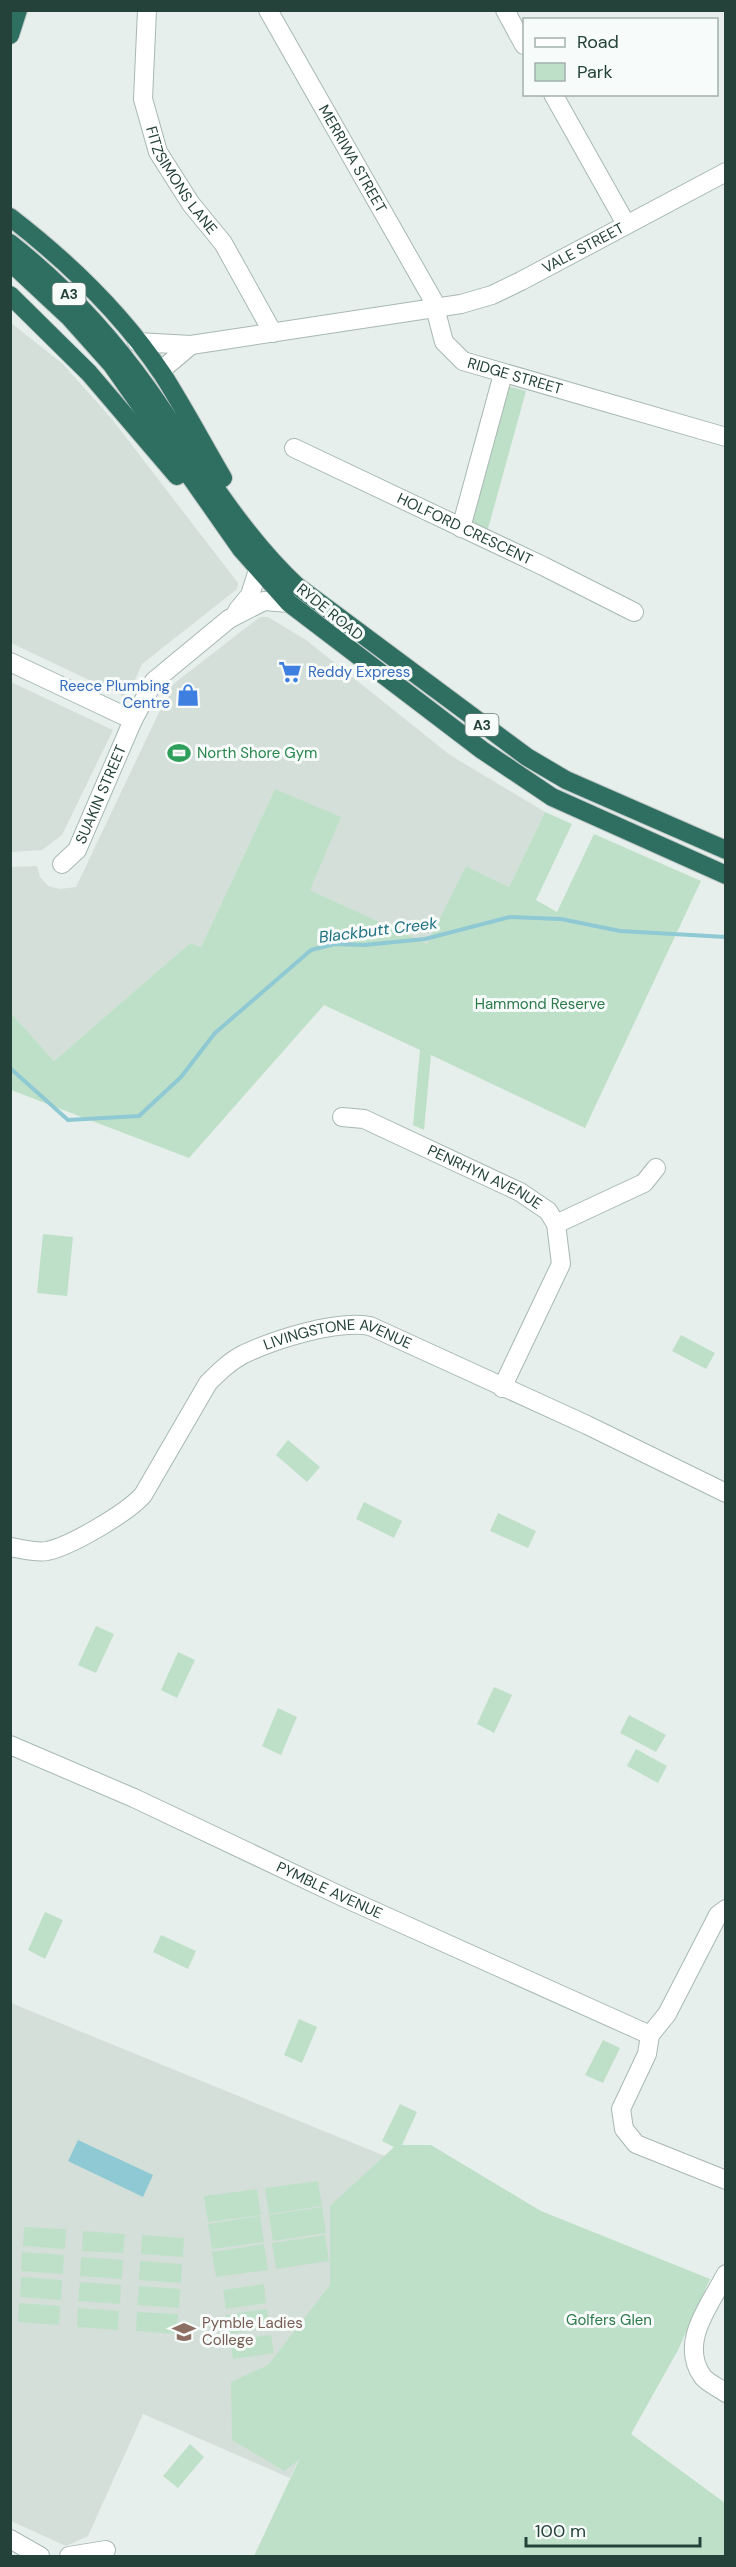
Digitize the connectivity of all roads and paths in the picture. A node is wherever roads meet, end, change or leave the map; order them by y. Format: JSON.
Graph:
{"nodes":[{"id":1,"x":18,"y":10,"type":"edge"},
{"id":2,"x":147,"y":10,"type":"edge"},
{"id":3,"x":267,"y":10,"type":"edge"},
{"id":4,"x":504,"y":10,"type":"edge"},
{"id":5,"x":10,"y":35,"type":"edge"},
{"id":6,"x":523,"y":42,"type":"edge"},
{"id":7,"x":554,"y":96,"type":"edge"},
{"id":8,"x":726,"y":172,"type":"edge"},
{"id":9,"x":11,"y":217,"type":"edge"},
{"id":10,"x":626,"y":224,"type":"junction"},
{"id":11,"x":10,"y":243,"type":"edge"},
{"id":12,"x":10,"y":262,"type":"edge"},
{"id":13,"x":10,"y":295,"type":"edge"},
{"id":14,"x":435,"y":308,"type":"junction"},
{"id":15,"x":273,"y":333,"type":"junction"},
{"id":16,"x":137,"y":342,"type":"junction"},
{"id":17,"x":192,"y":345,"type":"junction"},
{"id":18,"x":162,"y":374,"type":"junction"},
{"id":19,"x":503,"y":374,"type":"junction"},
{"id":20,"x":726,"y":437,"type":"edge"},
{"id":21,"x":294,"y":448,"type":"dead end"},
{"id":22,"x":461,"y":528,"type":"junction"},
{"id":23,"x":241,"y":549,"type":"junction"},
{"id":24,"x":262,"y":563,"type":"junction"},
{"id":25,"x":289,"y":603,"type":"junction"},
{"id":26,"x":634,"y":612,"type":"dead end"},
{"id":27,"x":230,"y":619,"type":"junction"},
{"id":28,"x":10,"y":662,"type":"edge"},
{"id":29,"x":133,"y":720,"type":"junction"},
{"id":30,"x":726,"y":849,"type":"edge"},
{"id":31,"x":62,"y":864,"type":"dead end"},
{"id":32,"x":726,"y":874,"type":"edge"},
{"id":33,"x":342,"y":1117,"type":"dead end"},
{"id":34,"x":656,"y":1168,"type":"dead end"},
{"id":35,"x":556,"y":1224,"type":"junction"},
{"id":36,"x":502,"y":1388,"type":"junction"},
{"id":37,"x":726,"y":1493,"type":"edge"},
{"id":38,"x":10,"y":1547,"type":"edge"},
{"id":39,"x":10,"y":1746,"type":"edge"},
{"id":40,"x":726,"y":1909,"type":"edge"},
{"id":41,"x":650,"y":2035,"type":"junction"},
{"id":42,"x":726,"y":2180,"type":"edge"},
{"id":43,"x":726,"y":2274,"type":"edge"},
{"id":44,"x":726,"y":2393,"type":"edge"},
{"id":45,"x":10,"y":2539,"type":"edge"},
{"id":46,"x":106,"y":2550,"type":"dead end"},
{"id":47,"x":40,"y":2556,"type":"edge"},
{"id":48,"x":69,"y":2556,"type":"edge"}],
"edges":[{"from":1,"to":5,"type":"highway"},
{"from":2,"to":15,"type":"street","name":"FITZSIMONS LANE"},
{"from":3,"to":14,"type":"street","name":"MERRIWA STREET"},
{"from":4,"to":6,"type":"street"},
{"from":7,"to":10,"type":"street"},
{"from":8,"to":10,"type":"street","name":"VALE STREET"},
{"from":9,"to":16,"type":"highway"},
{"from":10,"to":14,"type":"street","name":"VALE STREET"},
{"from":11,"to":24,"type":"highway","name":"RYDE ROAD","number":"A3"},
{"from":12,"to":23,"type":"highway","name":"RYDE ROAD","number":"A3"},
{"from":13,"to":23,"type":"highway"},
{"from":14,"to":15,"type":"street"},
{"from":14,"to":19,"type":"street","name":"RIDGE STREET"},
{"from":15,"to":17,"type":"street"},
{"from":16,"to":17,"type":"street"},
{"from":16,"to":18,"type":"highway"},
{"from":17,"to":18,"type":"street"},
{"from":18,"to":24,"type":"highway"},
{"from":19,"to":20,"type":"street","name":"RIDGE STREET"},
{"from":19,"to":22,"type":"street"},
{"from":21,"to":22,"type":"street","name":"HOLFORD CRESCENT"},
{"from":22,"to":26,"type":"street","name":"HOLFORD CRESCENT"},
{"from":23,"to":24,"type":"highway","name":"RYDE ROAD","number":"A3"},
{"from":24,"to":25,"type":"highway","name":"RYDE ROAD","number":"A3"},
{"from":24,"to":27,"type":"street"},
{"from":24,"to":30,"type":"highway","name":"RYDE ROAD","number":"A3"},
{"from":25,"to":27,"type":"street"},
{"from":25,"to":32,"type":"highway","name":"RYDE ROAD","number":"A3"},
{"from":27,"to":29,"type":"street","name":"SUAKIN STREET"},
{"from":28,"to":29,"type":"street"},
{"from":29,"to":31,"type":"street","name":"SUAKIN STREET"},
{"from":33,"to":35,"type":"street","name":"PENRHYN AVENUE"},
{"from":34,"to":35,"type":"street"},
{"from":35,"to":36,"type":"street","name":"PENRHYN AVENUE"},
{"from":36,"to":37,"type":"street","name":"LIVINGSTONE AVENUE"},
{"from":36,"to":38,"type":"street","name":"LIVINGSTONE AVENUE"},
{"from":39,"to":41,"type":"street","name":"PYMBLE AVENUE"},
{"from":40,"to":41,"type":"street"},
{"from":41,"to":42,"type":"street"},
{"from":43,"to":44,"type":"street"},
{"from":45,"to":47,"type":"street"},
{"from":46,"to":48,"type":"street"}]}
